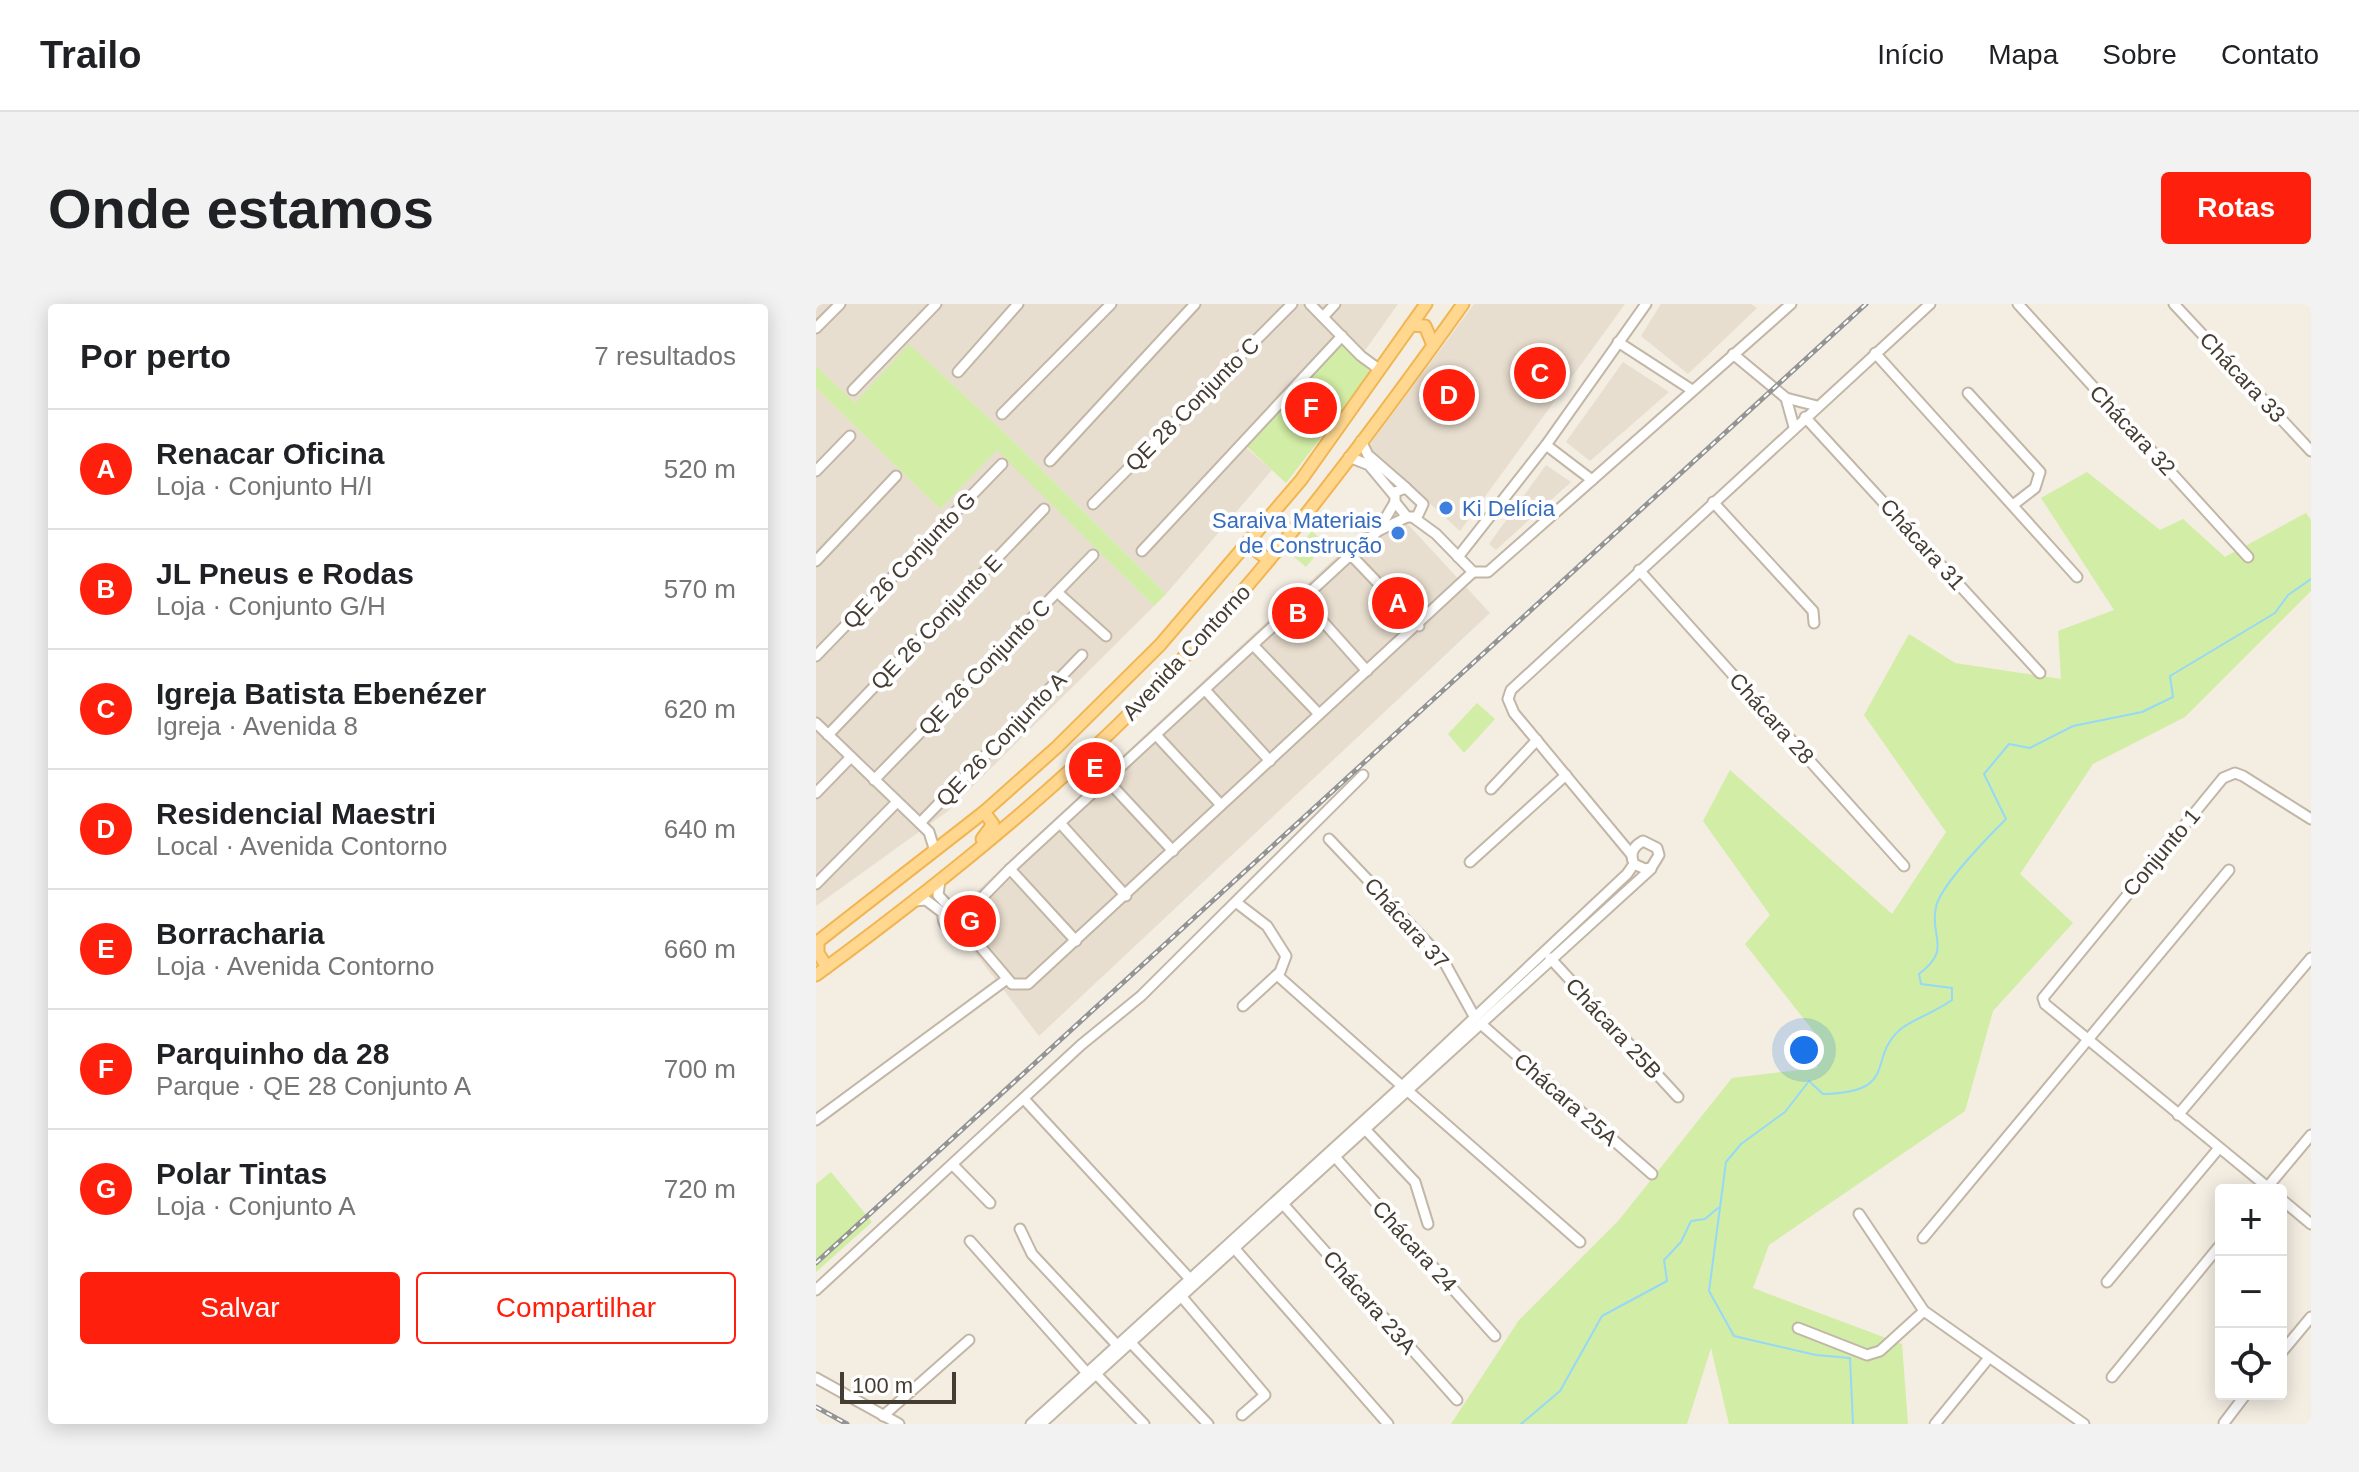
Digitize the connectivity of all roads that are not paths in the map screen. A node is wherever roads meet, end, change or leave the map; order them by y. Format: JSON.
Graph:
{"nodes":[{"id":1,"x":840,"y":304,"type":"edge"},
{"id":2,"x":936,"y":304,"type":"edge"},
{"id":3,"x":1018,"y":304,"type":"edge"},
{"id":4,"x":1111,"y":304,"type":"edge"},
{"id":5,"x":1195,"y":304,"type":"edge"},
{"id":6,"x":1292,"y":304,"type":"edge"},
{"id":7,"x":1310,"y":304,"type":"edge"},
{"id":8,"x":1335,"y":304,"type":"edge"},
{"id":9,"x":1426,"y":304,"type":"edge"},
{"id":10,"x":1463,"y":304,"type":"edge"},
{"id":11,"x":1646,"y":304,"type":"edge"},
{"id":12,"x":1771,"y":304,"type":"edge"},
{"id":13,"x":1791,"y":304,"type":"edge"},
{"id":14,"x":1930,"y":304,"type":"edge"},
{"id":15,"x":2018,"y":304,"type":"edge"},
{"id":16,"x":2174,"y":304,"type":"edge"},
{"id":17,"x":1782,"y":312,"type":"junction"},
{"id":18,"x":1323,"y":317,"type":"junction"},
{"id":19,"x":1411,"y":325,"type":"junction"},
{"id":20,"x":816,"y":328,"type":"edge"},
{"id":21,"x":1342,"y":336,"type":"junction"},
{"id":22,"x":1618,"y":342,"type":"junction"},
{"id":23,"x":1433,"y":345,"type":"junction"},
{"id":24,"x":1875,"y":353,"type":"junction"},
{"id":25,"x":1733,"y":354,"type":"junction"},
{"id":26,"x":1380,"y":370,"type":"junction"},
{"id":27,"x":958,"y":372,"type":"dead end"},
{"id":28,"x":853,"y":390,"type":"dead end"},
{"id":29,"x":1692,"y":390,"type":"junction"},
{"id":30,"x":1968,"y":393,"type":"dead end"},
{"id":31,"x":1786,"y":398,"type":"junction"},
{"id":32,"x":1817,"y":406,"type":"junction"},
{"id":33,"x":1002,"y":414,"type":"dead end"},
{"id":34,"x":1805,"y":417,"type":"junction"},
{"id":35,"x":1794,"y":427,"type":"junction"},
{"id":36,"x":850,"y":436,"type":"dead end"},
{"id":37,"x":1361,"y":441,"type":"junction"},
{"id":38,"x":1546,"y":445,"type":"junction"},
{"id":39,"x":2311,"y":451,"type":"edge"},
{"id":40,"x":1349,"y":457,"type":"junction"},
{"id":41,"x":1050,"y":461,"type":"dead end"},
{"id":42,"x":1002,"y":464,"type":"dead end"},
{"id":43,"x":816,"y":471,"type":"edge"},
{"id":44,"x":896,"y":476,"type":"dead end"},
{"id":45,"x":1592,"y":480,"type":"junction"},
{"id":46,"x":1406,"y":488,"type":"junction"},
{"id":47,"x":1394,"y":498,"type":"junction"},
{"id":48,"x":1713,"y":502,"type":"junction"},
{"id":49,"x":1093,"y":504,"type":"dead end"},
{"id":50,"x":2013,"y":505,"type":"junction"},
{"id":51,"x":1424,"y":508,"type":"junction"},
{"id":52,"x":1044,"y":509,"type":"dead end"},
{"id":53,"x":1410,"y":517,"type":"junction"},
{"id":54,"x":1378,"y":531,"type":"junction"},
{"id":55,"x":1436,"y":534,"type":"junction"},
{"id":56,"x":1254,"y":536,"type":"junction"},
{"id":57,"x":1142,"y":551,"type":"dead end"},
{"id":58,"x":1093,"y":555,"type":"dead end"},
{"id":59,"x":1351,"y":555,"type":"junction"},
{"id":60,"x":1458,"y":557,"type":"junction"},
{"id":61,"x":2248,"y":557,"type":"dead end"},
{"id":62,"x":1269,"y":560,"type":"junction"},
{"id":63,"x":816,"y":561,"type":"edge"},
{"id":64,"x":1639,"y":570,"type":"junction"},
{"id":65,"x":1473,"y":572,"type":"junction"},
{"id":66,"x":2077,"y":577,"type":"dead end"},
{"id":67,"x":1057,"y":592,"type":"junction"},
{"id":68,"x":1303,"y":599,"type":"junction"},
{"id":69,"x":1814,"y":623,"type":"dead end"},
{"id":70,"x":1419,"y":626,"type":"junction"},
{"id":71,"x":1106,"y":636,"type":"dead end"},
{"id":72,"x":1254,"y":646,"type":"junction"},
{"id":73,"x":1082,"y":655,"type":"dead end"},
{"id":74,"x":816,"y":656,"type":"edge"},
{"id":75,"x":1367,"y":671,"type":"junction"},
{"id":76,"x":2040,"y":673,"type":"dead end"},
{"id":77,"x":1206,"y":691,"type":"junction"},
{"id":78,"x":1319,"y":714,"type":"junction"},
{"id":79,"x":816,"y":723,"type":"edge"},
{"id":80,"x":828,"y":735,"type":"junction"},
{"id":81,"x":1156,"y":735,"type":"junction"},
{"id":82,"x":1537,"y":740,"type":"junction"},
{"id":83,"x":851,"y":757,"type":"junction"},
{"id":84,"x":1270,"y":761,"type":"junction"},
{"id":85,"x":1363,"y":775,"type":"dead end"},
{"id":86,"x":1566,"y":775,"type":"junction"},
{"id":87,"x":874,"y":780,"type":"junction"},
{"id":88,"x":1107,"y":780,"type":"junction"},
{"id":89,"x":1491,"y":789,"type":"dead end"},
{"id":90,"x":816,"y":793,"type":"edge"},
{"id":91,"x":897,"y":802,"type":"junction"},
{"id":92,"x":1221,"y":805,"type":"junction"},
{"id":93,"x":984,"y":812,"type":"junction"},
{"id":94,"x":2311,"y":819,"type":"edge"},
{"id":95,"x":920,"y":823,"type":"junction"},
{"id":96,"x":1060,"y":823,"type":"junction"},
{"id":97,"x":1607,"y":824,"type":"junction"},
{"id":98,"x":929,"y":832,"type":"junction"},
{"id":99,"x":954,"y":835,"type":"junction"},
{"id":100,"x":1329,"y":839,"type":"dead end"},
{"id":101,"x":1643,"y":841,"type":"junction"},
{"id":102,"x":977,"y":850,"type":"junction"},
{"id":103,"x":935,"y":851,"type":"junction"},
{"id":104,"x":1173,"y":851,"type":"junction"},
{"id":105,"x":1633,"y":859,"type":"junction"},
{"id":106,"x":1470,"y":862,"type":"dead end"},
{"id":107,"x":1904,"y":866,"type":"dead end"},
{"id":108,"x":1651,"y":868,"type":"junction"},
{"id":109,"x":1010,"y":869,"type":"junction"},
{"id":110,"x":2229,"y":870,"type":"dead end"},
{"id":111,"x":940,"y":880,"type":"junction"},
{"id":112,"x":816,"y":884,"type":"edge"},
{"id":113,"x":1126,"y":896,"type":"junction"},
{"id":114,"x":914,"y":901,"type":"junction"},
{"id":115,"x":1237,"y":903,"type":"junction"},
{"id":116,"x":946,"y":910,"type":"junction"},
{"id":117,"x":966,"y":914,"type":"junction"},
{"id":118,"x":967,"y":931,"type":"junction"},
{"id":119,"x":1076,"y":941,"type":"junction"},
{"id":120,"x":817,"y":942,"type":"edge"},
{"id":121,"x":1550,"y":958,"type":"junction"},
{"id":122,"x":2311,"y":958,"type":"edge"},
{"id":123,"x":827,"y":967,"type":"junction"},
{"id":124,"x":816,"y":975,"type":"edge"},
{"id":125,"x":1277,"y":975,"type":"junction"},
{"id":126,"x":1007,"y":979,"type":"junction"},
{"id":127,"x":1243,"y":1006,"type":"dead end"},
{"id":128,"x":1477,"y":1020,"type":"junction"},
{"id":129,"x":2088,"y":1039,"type":"junction"},
{"id":130,"x":1405,"y":1088,"type":"junction"},
{"id":131,"x":1678,"y":1097,"type":"dead end"},
{"id":132,"x":1024,"y":1099,"type":"junction"},
{"id":133,"x":2178,"y":1115,"type":"junction"},
{"id":134,"x":816,"y":1120,"type":"edge"},
{"id":135,"x":1363,"y":1127,"type":"junction"},
{"id":136,"x":2311,"y":1135,"type":"edge"},
{"id":137,"x":2219,"y":1148,"type":"junction"},
{"id":138,"x":1335,"y":1157,"type":"junction"},
{"id":139,"x":953,"y":1165,"type":"junction"},
{"id":140,"x":1652,"y":1174,"type":"dead end"},
{"id":141,"x":2262,"y":1184,"type":"edge"},
{"id":142,"x":2272,"y":1184,"type":"edge"},
{"id":143,"x":990,"y":1203,"type":"dead end"},
{"id":144,"x":1283,"y":1204,"type":"junction"},
{"id":145,"x":2287,"y":1204,"type":"edge"},
{"id":146,"x":1859,"y":1214,"type":"dead end"},
{"id":147,"x":2310,"y":1222,"type":"edge"},
{"id":148,"x":1428,"y":1224,"type":"dead end"},
{"id":149,"x":1020,"y":1229,"type":"dead end"},
{"id":150,"x":1923,"y":1238,"type":"dead end"},
{"id":151,"x":970,"y":1241,"type":"dead end"},
{"id":152,"x":1580,"y":1242,"type":"dead end"},
{"id":153,"x":1235,"y":1249,"type":"junction"},
{"id":154,"x":2215,"y":1251,"type":"edge"},
{"id":155,"x":1190,"y":1279,"type":"junction"},
{"id":156,"x":2107,"y":1282,"type":"dead end"},
{"id":157,"x":816,"y":1290,"type":"edge"},
{"id":158,"x":1181,"y":1296,"type":"junction"},
{"id":159,"x":1924,"y":1311,"type":"junction"},
{"id":160,"x":2311,"y":1317,"type":"edge"},
{"id":161,"x":1798,"y":1328,"type":"dead end"},
{"id":162,"x":1495,"y":1336,"type":"dead end"},
{"id":163,"x":969,"y":1340,"type":"dead end"},
{"id":164,"x":1131,"y":1343,"type":"junction"},
{"id":165,"x":1117,"y":1345,"type":"junction"},
{"id":166,"x":2287,"y":1346,"type":"edge"},
{"id":167,"x":1988,"y":1359,"type":"junction"},
{"id":168,"x":1092,"y":1373,"type":"junction"},
{"id":169,"x":2112,"y":1377,"type":"dead end"},
{"id":170,"x":816,"y":1378,"type":"edge"},
{"id":171,"x":1457,"y":1400,"type":"dead end"},
{"id":172,"x":2241,"y":1400,"type":"edge"},
{"id":173,"x":1242,"y":1415,"type":"dead end"},
{"id":174,"x":883,"y":1416,"type":"junction"},
{"id":175,"x":2224,"y":1423,"type":"edge"},
{"id":176,"x":899,"y":1424,"type":"edge"},
{"id":177,"x":1031,"y":1424,"type":"edge"},
{"id":178,"x":1041,"y":1424,"type":"edge"},
{"id":179,"x":1144,"y":1424,"type":"edge"},
{"id":180,"x":1208,"y":1424,"type":"edge"},
{"id":181,"x":1388,"y":1424,"type":"edge"},
{"id":182,"x":1935,"y":1424,"type":"edge"},
{"id":183,"x":2084,"y":1424,"type":"edge"}],
"edges":[{"from":1,"to":20,"type":"street"},
{"from":2,"to":28,"type":"street"},
{"from":3,"to":27,"type":"street"},
{"from":4,"to":33,"type":"street"},
{"from":5,"to":41,"type":"street"},
{"from":6,"to":49,"type":"street","name":"QE 28 Conjunto C"},
{"from":7,"to":18,"type":"street"},
{"from":8,"to":18,"type":"street"},
{"from":9,"to":19,"type":"main road","name":"Avenida Contorno"},
{"from":10,"to":23,"type":"main road","name":"Avenida Contorno"},
{"from":11,"to":22,"type":"street"},
{"from":12,"to":17,"type":"street"},
{"from":13,"to":17,"type":"street"},
{"from":14,"to":24,"type":"street"},
{"from":15,"to":61,"type":"street","name":"Chácara 32"},
{"from":16,"to":39,"type":"street","name":"Chácara 33"},
{"from":17,"to":25,"type":"street"},
{"from":18,"to":21,"type":"street"},
{"from":19,"to":23,"type":"main road"},
{"from":19,"to":26,"type":"main road","name":"Avenida Contorno"},
{"from":21,"to":26,"type":"street"},
{"from":21,"to":57,"type":"street"},
{"from":22,"to":29,"type":"street"},
{"from":22,"to":38,"type":"street"},
{"from":23,"to":37,"type":"main road","name":"Avenida Contorno"},
{"from":24,"to":32,"type":"street"},
{"from":24,"to":50,"type":"street"},
{"from":25,"to":29,"type":"street"},
{"from":25,"to":31,"type":"street"},
{"from":26,"to":56,"type":"main road","name":"Avenida Contorno"},
{"from":29,"to":45,"type":"street"},
{"from":30,"to":50,"type":"street"},
{"from":31,"to":32,"type":"street"},
{"from":31,"to":35,"type":"street"},
{"from":32,"to":34,"type":"street"},
{"from":34,"to":35,"type":"street"},
{"from":34,"to":76,"type":"street","name":"Chácara 31"},
{"from":35,"to":48,"type":"street"},
{"from":36,"to":43,"type":"street"},
{"from":37,"to":40,"type":"main road","name":"Avenida Contorno"},
{"from":37,"to":46,"type":"street"},
{"from":38,"to":45,"type":"street"},
{"from":38,"to":60,"type":"street"},
{"from":40,"to":47,"type":"street"},
{"from":40,"to":62,"type":"main road","name":"Avenida Contorno"},
{"from":42,"to":74,"type":"street","name":"QE 26 Conjunto G"},
{"from":44,"to":63,"type":"street"},
{"from":45,"to":65,"type":"street"},
{"from":46,"to":47,"type":"street"},
{"from":46,"to":51,"type":"street"},
{"from":47,"to":53,"type":"street"},
{"from":47,"to":54,"type":"street"},
{"from":48,"to":64,"type":"street"},
{"from":48,"to":69,"type":"street"},
{"from":50,"to":66,"type":"street"},
{"from":51,"to":53,"type":"street"},
{"from":51,"to":55,"type":"street"},
{"from":52,"to":80,"type":"street","name":"QE 26 Conjunto E"},
{"from":53,"to":54,"type":"street"},
{"from":53,"to":55,"type":"street"},
{"from":54,"to":59,"type":"street"},
{"from":55,"to":60,"type":"street"},
{"from":56,"to":62,"type":"main road"},
{"from":56,"to":93,"type":"main road","name":"Avenida Contorno"},
{"from":58,"to":67,"type":"street","name":"QE 26 Conjunto C"},
{"from":59,"to":68,"type":"street"},
{"from":59,"to":70,"type":"street"},
{"from":60,"to":65,"type":"street"},
{"from":62,"to":102,"type":"main road","name":"Avenida Contorno"},
{"from":64,"to":82,"type":"street"},
{"from":64,"to":107,"type":"street","name":"Chácara 28"},
{"from":65,"to":70,"type":"street"},
{"from":67,"to":71,"type":"street"},
{"from":67,"to":87,"type":"street","name":"QE 26 Conjunto C"},
{"from":68,"to":72,"type":"street"},
{"from":68,"to":75,"type":"street"},
{"from":70,"to":75,"type":"street"},
{"from":72,"to":77,"type":"street"},
{"from":72,"to":78,"type":"street"},
{"from":73,"to":95,"type":"street","name":"QE 26 Conjunto A"},
{"from":75,"to":78,"type":"street"},
{"from":77,"to":81,"type":"street"},
{"from":77,"to":84,"type":"street"},
{"from":78,"to":84,"type":"street"},
{"from":79,"to":80,"type":"street"},
{"from":80,"to":83,"type":"street"},
{"from":81,"to":88,"type":"street"},
{"from":81,"to":92,"type":"street"},
{"from":82,"to":86,"type":"street"},
{"from":82,"to":89,"type":"street"},
{"from":83,"to":87,"type":"street"},
{"from":83,"to":90,"type":"street"},
{"from":84,"to":92,"type":"street"},
{"from":85,"to":115,"type":"street"},
{"from":86,"to":97,"type":"street"},
{"from":86,"to":106,"type":"street"},
{"from":87,"to":91,"type":"street"},
{"from":88,"to":96,"type":"street"},
{"from":88,"to":104,"type":"street"},
{"from":91,"to":95,"type":"street"},
{"from":91,"to":112,"type":"street"},
{"from":92,"to":104,"type":"street"},
{"from":93,"to":99,"type":"main road","name":"Avenida Contorno"},
{"from":93,"to":102,"type":"main road"},
{"from":94,"to":129,"type":"street","name":"Conjunto 1"},
{"from":95,"to":98,"type":"street"},
{"from":96,"to":109,"type":"street"},
{"from":96,"to":113,"type":"street"},
{"from":97,"to":101,"type":"street"},
{"from":97,"to":105,"type":"street"},
{"from":98,"to":99,"type":"street"},
{"from":98,"to":103,"type":"street"},
{"from":99,"to":103,"type":"main road","name":"Avenida Contorno"},
{"from":100,"to":128,"type":"street","name":"Chácara 37"},
{"from":101,"to":105,"type":"street"},
{"from":101,"to":108,"type":"street"},
{"from":102,"to":111,"type":"main road","name":"Avenida Contorno"},
{"from":103,"to":120,"type":"main road","name":"Avenida Contorno"},
{"from":104,"to":113,"type":"street"},
{"from":105,"to":108,"type":"street"},
{"from":105,"to":128,"type":"street"},
{"from":108,"to":121,"type":"street"},
{"from":109,"to":117,"type":"street"},
{"from":109,"to":119,"type":"street"},
{"from":110,"to":129,"type":"street"},
{"from":111,"to":114,"type":"main road","name":"Avenida Contorno"},
{"from":111,"to":116,"type":"street"},
{"from":113,"to":119,"type":"street"},
{"from":114,"to":116,"type":"street"},
{"from":114,"to":123,"type":"main road","name":"Avenida Contorno"},
{"from":115,"to":125,"type":"street"},
{"from":115,"to":132,"type":"street"},
{"from":116,"to":117,"type":"street"},
{"from":116,"to":118,"type":"street"},
{"from":117,"to":118,"type":"street"},
{"from":118,"to":126,"type":"street"},
{"from":119,"to":126,"type":"street"},
{"from":120,"to":123,"type":"main road"},
{"from":121,"to":128,"type":"street"},
{"from":121,"to":131,"type":"street","name":"Chácara 25B"},
{"from":122,"to":133,"type":"street"},
{"from":123,"to":124,"type":"main road","name":"Avenida Contorno"},
{"from":125,"to":127,"type":"street"},
{"from":125,"to":130,"type":"street"},
{"from":126,"to":134,"type":"street"},
{"from":128,"to":130,"type":"street"},
{"from":128,"to":140,"type":"street","name":"Chácara 25A"},
{"from":129,"to":133,"type":"street"},
{"from":129,"to":150,"type":"street"},
{"from":130,"to":135,"type":"street"},
{"from":130,"to":152,"type":"street"},
{"from":132,"to":139,"type":"street"},
{"from":132,"to":155,"type":"street"},
{"from":133,"to":137,"type":"street"},
{"from":135,"to":138,"type":"street"},
{"from":135,"to":148,"type":"street"},
{"from":135,"to":155,"type":"street"},
{"from":136,"to":142,"type":"street"},
{"from":137,"to":141,"type":"street"},
{"from":137,"to":156,"type":"street"},
{"from":138,"to":144,"type":"street"},
{"from":138,"to":162,"type":"street","name":"Chácara 24"},
{"from":139,"to":143,"type":"street"},
{"from":139,"to":157,"type":"street"},
{"from":144,"to":153,"type":"street"},
{"from":144,"to":171,"type":"street","name":"Chácara 23A"},
{"from":145,"to":147,"type":"street"},
{"from":146,"to":159,"type":"street"},
{"from":149,"to":165,"type":"street"},
{"from":151,"to":168,"type":"street"},
{"from":153,"to":158,"type":"street"},
{"from":153,"to":181,"type":"street"},
{"from":154,"to":169,"type":"street"},
{"from":155,"to":165,"type":"street"},
{"from":158,"to":164,"type":"street"},
{"from":158,"to":173,"type":"street"},
{"from":159,"to":161,"type":"street"},
{"from":159,"to":167,"type":"street"},
{"from":160,"to":166,"type":"street"},
{"from":163,"to":174,"type":"street"},
{"from":164,"to":168,"type":"street"},
{"from":164,"to":180,"type":"street"},
{"from":165,"to":168,"type":"street"},
{"from":167,"to":182,"type":"street"},
{"from":167,"to":183,"type":"street"},
{"from":168,"to":177,"type":"street"},
{"from":168,"to":178,"type":"street"},
{"from":168,"to":179,"type":"street"},
{"from":170,"to":174,"type":"street"},
{"from":172,"to":175,"type":"street"},
{"from":174,"to":176,"type":"street"}]}
